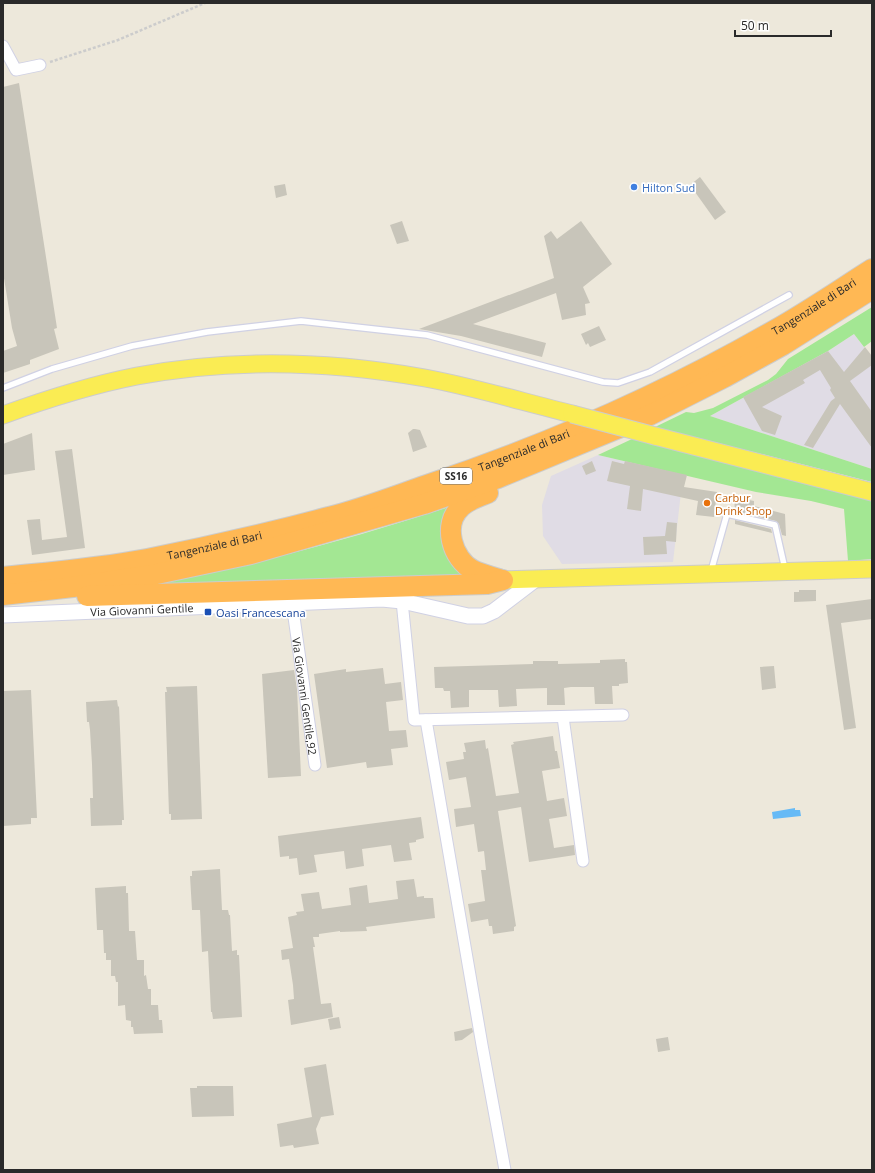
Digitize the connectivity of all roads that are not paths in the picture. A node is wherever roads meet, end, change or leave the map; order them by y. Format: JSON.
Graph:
{"nodes":[{"id":1,"x":3,"y":46,"type":"edge"},
{"id":2,"x":40,"y":65,"type":"road end"},
{"id":3,"x":872,"y":269,"type":"edge"},
{"id":4,"x":872,"y":290,"type":"edge"},
{"id":5,"x":789,"y":295,"type":"dead end"},
{"id":6,"x":3,"y":388,"type":"edge"},
{"id":7,"x":3,"y":415,"type":"edge"},
{"id":8,"x":585,"y":442,"type":"junction"},
{"id":9,"x":872,"y":492,"type":"edge"},
{"id":10,"x":872,"y":569,"type":"edge"},
{"id":11,"x":786,"y":571,"type":"junction"},
{"id":12,"x":710,"y":574,"type":"junction"},
{"id":13,"x":3,"y":577,"type":"edge"},
{"id":14,"x":536,"y":579,"type":"junction"},
{"id":15,"x":503,"y":580,"type":"junction"},
{"id":16,"x":3,"y":595,"type":"edge"},
{"id":17,"x":402,"y":601,"type":"junction"},
{"id":18,"x":292,"y":603,"type":"junction"},
{"id":19,"x":494,"y":611,"type":"junction"},
{"id":20,"x":3,"y":615,"type":"edge"},
{"id":21,"x":623,"y":715,"type":"dead end"},
{"id":22,"x":563,"y":717,"type":"junction"},
{"id":23,"x":426,"y":720,"type":"junction"},
{"id":24,"x":316,"y":765,"type":"dead end"},
{"id":25,"x":583,"y":861,"type":"dead end"},
{"id":26,"x":505,"y":1170,"type":"edge"}],
"edges":[{"from":1,"to":2,"type":"street"},
{"from":3,"to":13,"type":"highway","name":"Tangenziale di Bari","number":"SS16"},
{"from":4,"to":8,"type":"highway","name":"Tangenziale di Bari","number":"SS16"},
{"from":5,"to":6,"type":"lane"},
{"from":7,"to":9,"type":"main road","bridge":true},
{"from":8,"to":15,"type":"highway"},
{"from":8,"to":16,"type":"highway","name":"Tangenziale di Bari","number":"SS16"},
{"from":10,"to":11,"type":"main road"},
{"from":11,"to":12,"type":"main road"},
{"from":11,"to":12,"type":"lane"},
{"from":12,"to":14,"type":"main road"},
{"from":14,"to":15,"type":"main road"},
{"from":14,"to":19,"type":"street"},
{"from":15,"to":16,"type":"highway"},
{"from":15,"to":19,"type":"street"},
{"from":17,"to":18,"type":"street","name":"Via Giovanni Gentile"},
{"from":17,"to":19,"type":"street","name":"Via Giovanni Gentile"},
{"from":17,"to":23,"type":"street"},
{"from":18,"to":20,"type":"street","name":"Via Giovanni Gentile"},
{"from":18,"to":24,"type":"street","name":"Via Giovanni Gentile,92"},
{"from":21,"to":22,"type":"street"},
{"from":22,"to":23,"type":"street"},
{"from":22,"to":25,"type":"street"},
{"from":23,"to":26,"type":"street"}]}
